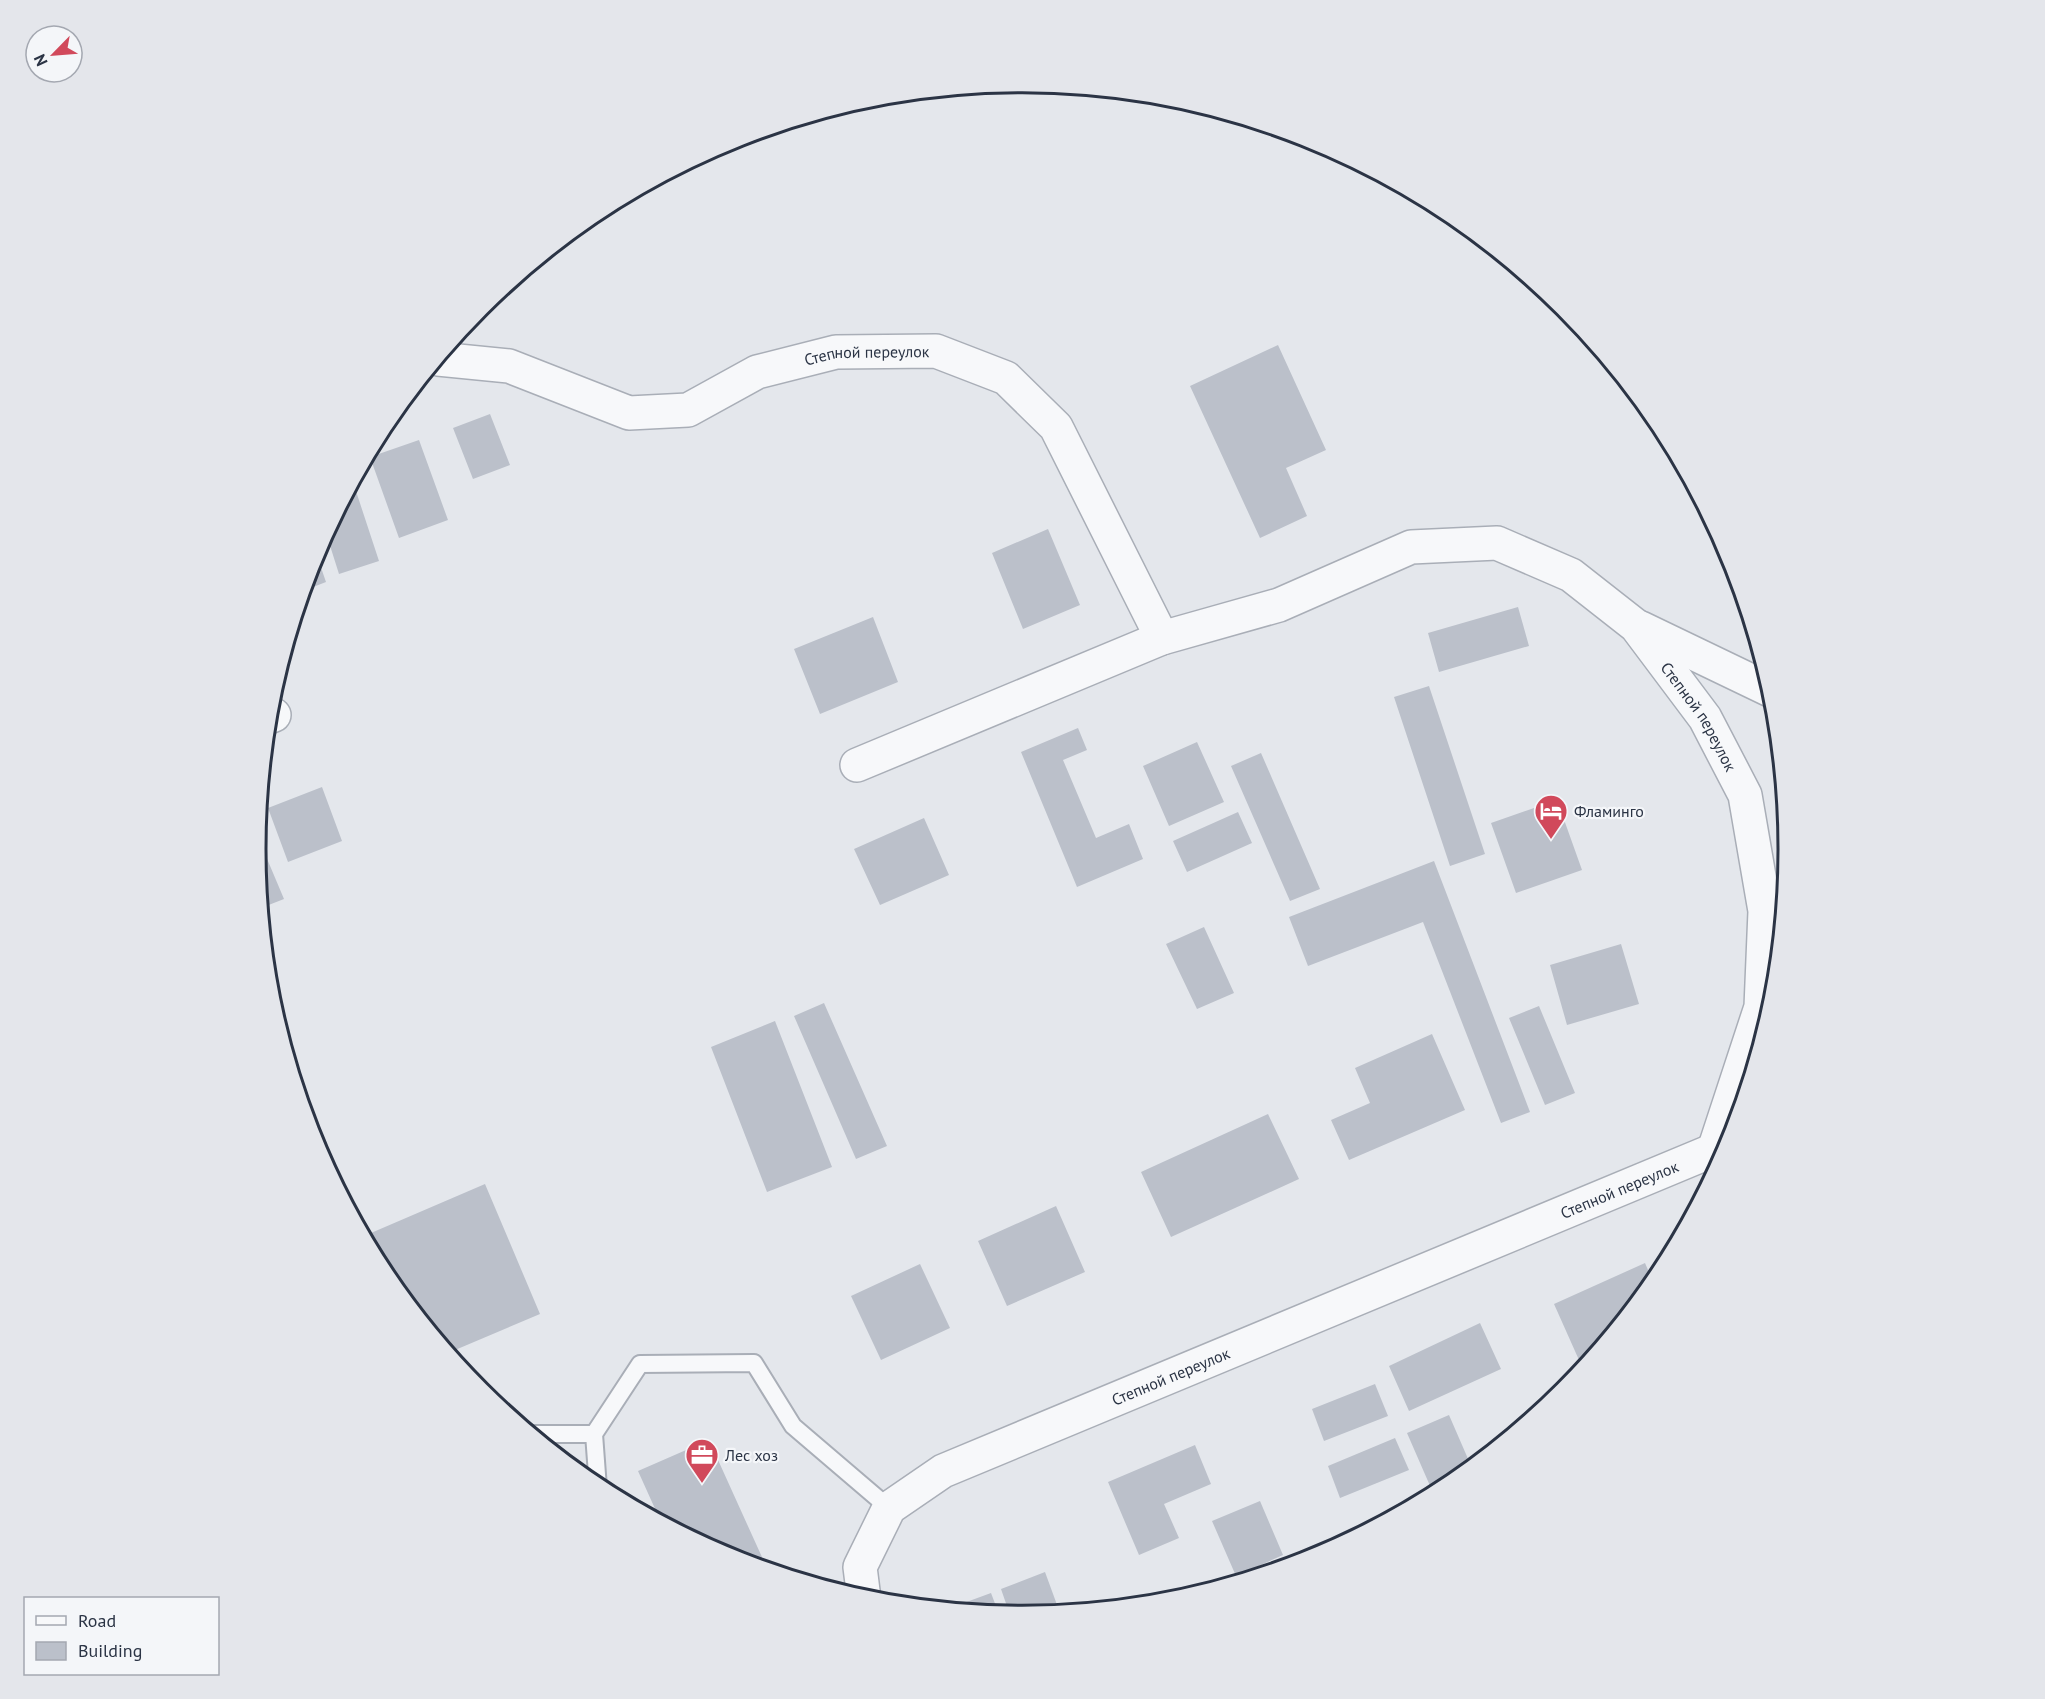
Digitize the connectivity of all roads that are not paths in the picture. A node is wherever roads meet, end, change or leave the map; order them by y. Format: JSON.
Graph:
{"nodes":[{"id":1,"x":447,"y":360,"type":"edge"},
{"id":2,"x":1636,"y":626,"type":"junction"},
{"id":3,"x":1162,"y":638,"type":"junction"},
{"id":4,"x":1760,"y":685,"type":"edge"},
{"id":5,"x":857,"y":765,"type":"dead end"},
{"id":6,"x":1732,"y":1110,"type":"edge"},
{"id":7,"x":1718,"y":1146,"type":"edge"},
{"id":8,"x":543,"y":1434,"type":"edge"},
{"id":9,"x":594,"y":1434,"type":"junction"},
{"id":10,"x":597,"y":1475,"type":"edge"},
{"id":11,"x":889,"y":1508,"type":"junction"},
{"id":12,"x":863,"y":1588,"type":"edge"}],
"edges":[{"from":1,"to":3,"type":"street","name":"Степной переулок"},
{"from":2,"to":3,"type":"street","name":"Степной переулок"},
{"from":2,"to":4,"type":"street"},
{"from":2,"to":6,"type":"street","name":"Степной переулок"},
{"from":3,"to":5,"type":"street","name":"Степной переулок"},
{"from":7,"to":11,"type":"street","name":"Степной переулок"},
{"from":8,"to":9,"type":"lane"},
{"from":9,"to":10,"type":"lane"},
{"from":9,"to":11,"type":"lane"},
{"from":11,"to":12,"type":"street","name":"Степной переулок"}]}
